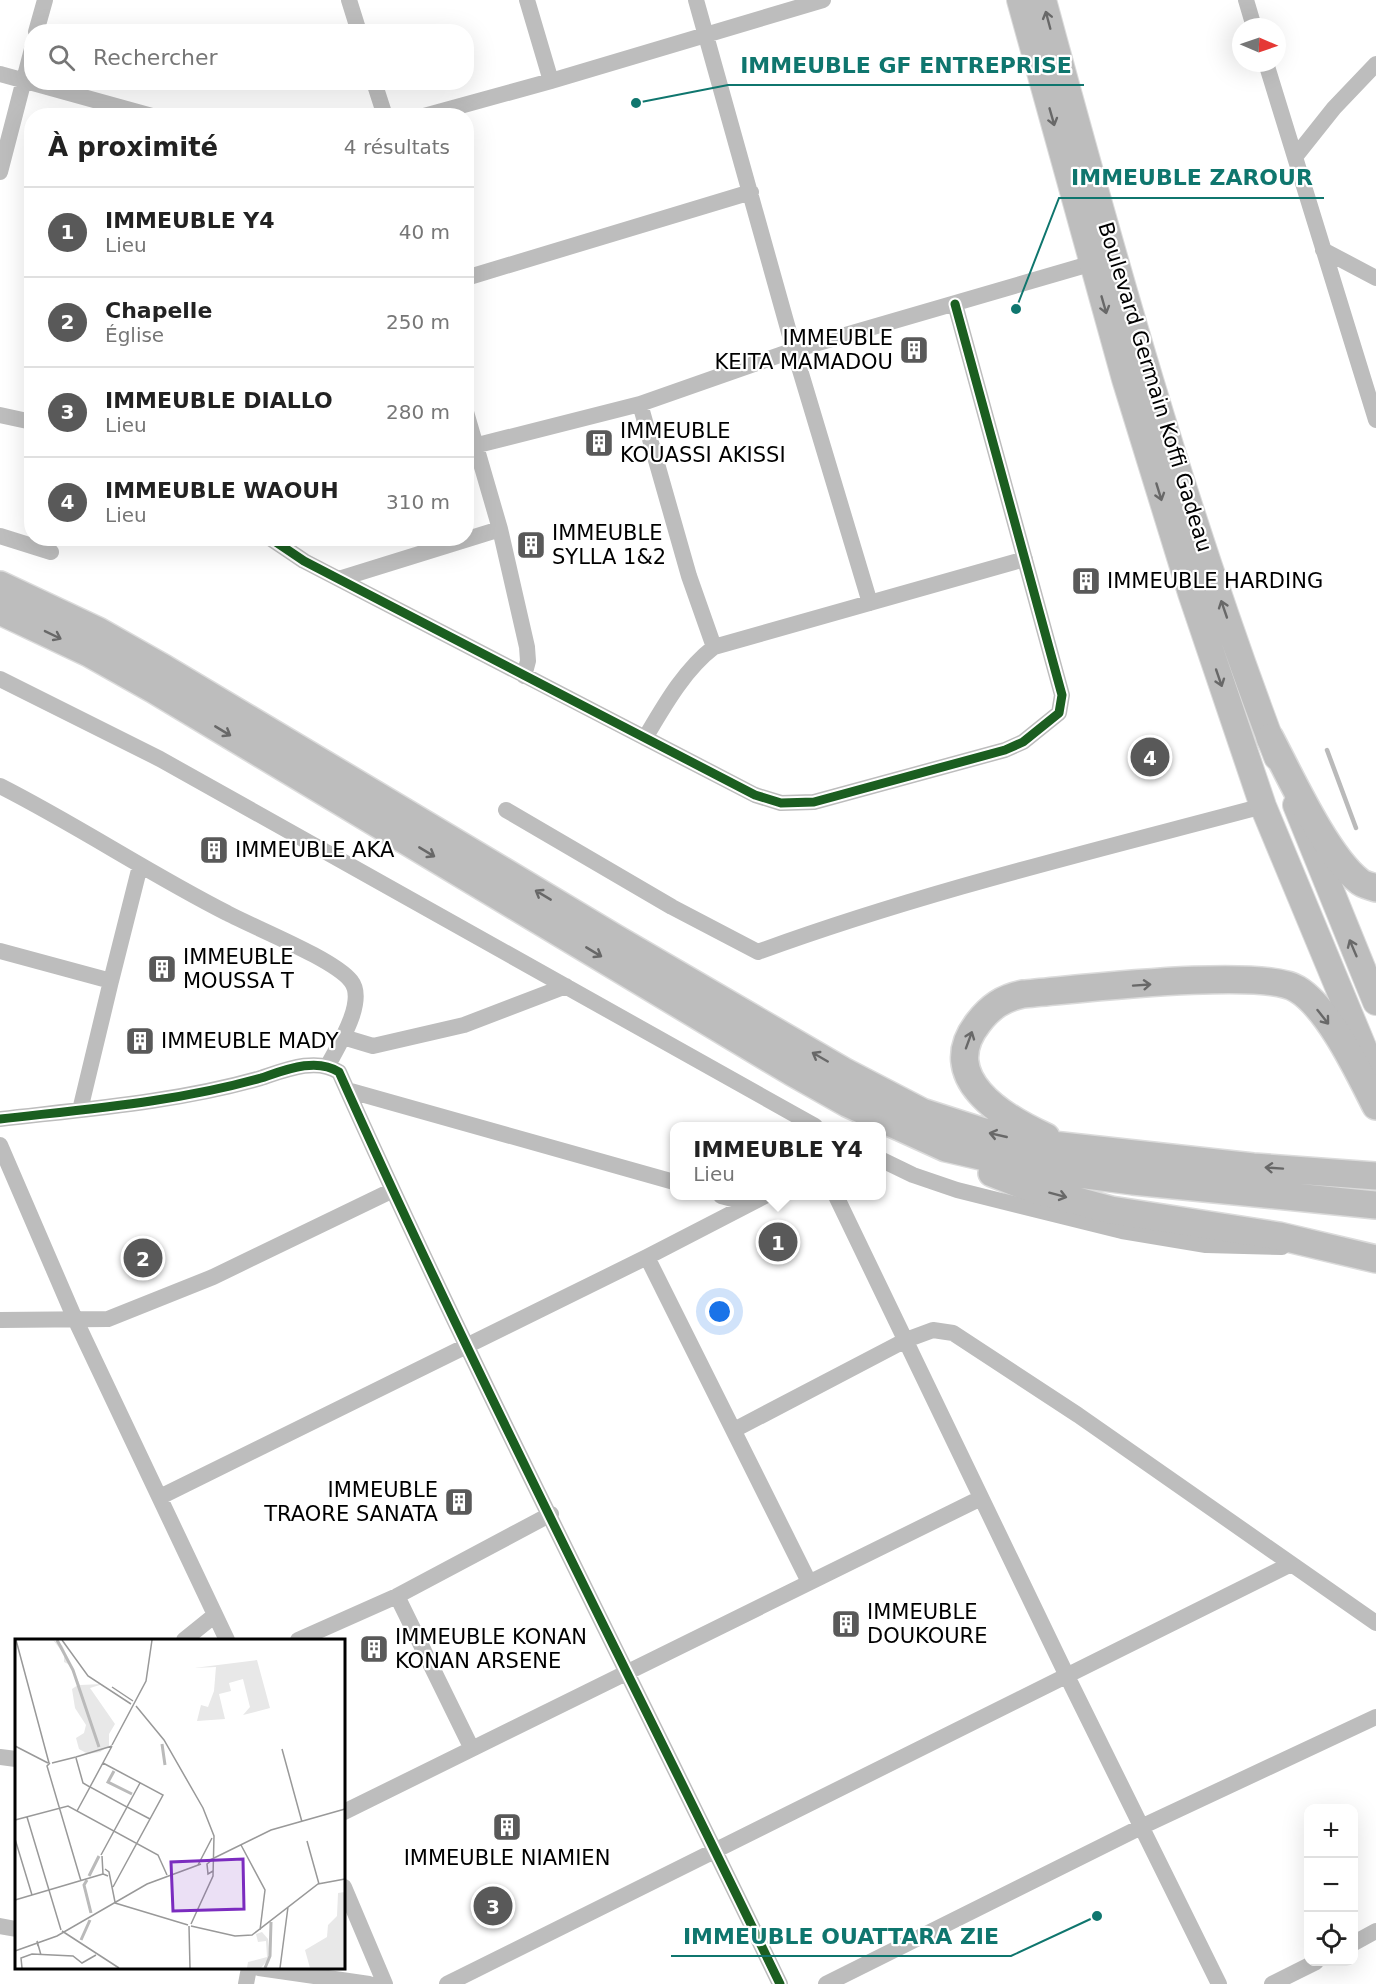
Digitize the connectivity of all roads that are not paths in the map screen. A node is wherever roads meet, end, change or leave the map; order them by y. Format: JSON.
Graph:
{"nodes":[{"id":1,"x":45,"y":0,"type":"edge"},
{"id":2,"x":349,"y":0,"type":"edge"},
{"id":3,"x":527,"y":0,"type":"edge"},
{"id":4,"x":696,"y":0,"type":"edge"},
{"id":5,"x":823,"y":0,"type":"edge"},
{"id":6,"x":1020,"y":0,"type":"edge"},
{"id":7,"x":1043,"y":0,"type":"edge"},
{"id":8,"x":1246,"y":0,"type":"edge"},
{"id":9,"x":1251,"y":18,"type":"edge"},
{"id":10,"x":38,"y":24,"type":"edge"},
{"id":11,"x":356,"y":24,"type":"edge"},
{"id":12,"x":706,"y":35,"type":"junction"},
{"id":13,"x":1376,"y":64,"type":"edge"},
{"id":14,"x":1269,"y":72,"type":"edge"},
{"id":15,"x":0,"y":74,"type":"edge"},
{"id":16,"x":24,"y":77,"type":"edge"},
{"id":17,"x":23,"y":80,"type":"junction"},
{"id":18,"x":551,"y":81,"type":"junction"},
{"id":19,"x":59,"y":90,"type":"edge"},
{"id":20,"x":377,"y":90,"type":"edge"},
{"id":21,"x":123,"y":108,"type":"edge"},
{"id":22,"x":383,"y":108,"type":"edge"},
{"id":23,"x":453,"y":108,"type":"edge"},
{"id":24,"x":1295,"y":157,"type":"junction"},
{"id":25,"x":0,"y":172,"type":"edge"},
{"id":26,"x":751,"y":192,"type":"junction"},
{"id":27,"x":1323,"y":250,"type":"junction"},
{"id":28,"x":1093,"y":263,"type":"junction"},
{"id":29,"x":474,"y":276,"type":"edge"},
{"id":30,"x":1376,"y":278,"type":"edge"},
{"id":31,"x":955,"y":304,"type":"junction"},
{"id":32,"x":794,"y":350,"type":"junction"},
{"id":33,"x":640,"y":404,"type":"junction"},
{"id":34,"x":0,"y":415,"type":"edge"},
{"id":35,"x":24,"y":420,"type":"edge"},
{"id":36,"x":1376,"y":420,"type":"edge"},
{"id":37,"x":474,"y":446,"type":"edge"},
{"id":38,"x":474,"y":456,"type":"edge"},
{"id":39,"x":500,"y":530,"type":"junction"},
{"id":40,"x":0,"y":536,"type":"edge"},
{"id":41,"x":474,"y":538,"type":"edge"},
{"id":42,"x":24,"y":544,"type":"edge"},
{"id":43,"x":32,"y":546,"type":"edge"},
{"id":44,"x":279,"y":546,"type":"edge"},
{"id":45,"x":447,"y":546,"type":"edge"},
{"id":46,"x":51,"y":552,"type":"dead end"},
{"id":47,"x":1025,"y":559,"type":"junction"},
{"id":48,"x":339,"y":579,"type":"junction"},
{"id":49,"x":0,"y":585,"type":"edge"},
{"id":50,"x":870,"y":603,"type":"junction"},
{"id":51,"x":0,"y":611,"type":"edge"},
{"id":52,"x":714,"y":647,"type":"junction"},
{"id":53,"x":525,"y":676,"type":"junction"},
{"id":54,"x":0,"y":679,"type":"edge"},
{"id":55,"x":645,"y":738,"type":"junction"},
{"id":56,"x":1270,"y":738,"type":"junction"},
{"id":57,"x":0,"y":786,"type":"edge"},
{"id":58,"x":1263,"y":806,"type":"junction"},
{"id":59,"x":506,"y":810,"type":"dead end"},
{"id":60,"x":140,"y":866,"type":"junction"},
{"id":61,"x":1376,"y":888,"type":"edge"},
{"id":62,"x":0,"y":951,"type":"edge"},
{"id":63,"x":111,"y":981,"type":"junction"},
{"id":64,"x":566,"y":986,"type":"junction"},
{"id":65,"x":1376,"y":1002,"type":"edge"},
{"id":66,"x":343,"y":1037,"type":"junction"},
{"id":67,"x":328,"y":1065,"type":"junction"},
{"id":68,"x":1376,"y":1078,"type":"edge"},
{"id":69,"x":347,"y":1090,"type":"junction"},
{"id":70,"x":1376,"y":1106,"type":"edge"},
{"id":71,"x":80,"y":1110,"type":"junction"},
{"id":72,"x":0,"y":1119,"type":"edge"},
{"id":73,"x":808,"y":1122,"type":"edge"},
{"id":74,"x":0,"y":1145,"type":"edge"},
{"id":75,"x":946,"y":1148,"type":"junction"},
{"id":76,"x":1090,"y":1151,"type":"junction"},
{"id":77,"x":886,"y":1162,"type":"edge"},
{"id":78,"x":1376,"y":1176,"type":"edge"},
{"id":79,"x":670,"y":1181,"type":"edge"},
{"id":80,"x":391,"y":1191,"type":"junction"},
{"id":81,"x":736,"y":1200,"type":"edge"},
{"id":82,"x":755,"y":1200,"type":"edge"},
{"id":83,"x":838,"y":1200,"type":"edge"},
{"id":84,"x":748,"y":1203,"type":"junction"},
{"id":85,"x":1376,"y":1205,"type":"edge"},
{"id":86,"x":1336,"y":1249,"type":"junction"},
{"id":87,"x":647,"y":1257,"type":"junction"},
{"id":88,"x":1376,"y":1259,"type":"edge"},
{"id":89,"x":75,"y":1319,"type":"junction"},
{"id":90,"x":0,"y":1320,"type":"edge"},
{"id":91,"x":906,"y":1340,"type":"junction"},
{"id":92,"x":468,"y":1345,"type":"junction"},
{"id":93,"x":734,"y":1430,"type":"junction"},
{"id":94,"x":160,"y":1497,"type":"junction"},
{"id":95,"x":981,"y":1498,"type":"junction"},
{"id":96,"x":550,"y":1514,"type":"junction"},
{"id":97,"x":1291,"y":1563,"type":"junction"},
{"id":98,"x":810,"y":1582,"type":"junction"},
{"id":99,"x":397,"y":1596,"type":"junction"},
{"id":100,"x":215,"y":1615,"type":"junction"},
{"id":101,"x":1376,"y":1623,"type":"edge"},
{"id":102,"x":186,"y":1639,"type":"edge"},
{"id":103,"x":226,"y":1639,"type":"edge"},
{"id":104,"x":302,"y":1639,"type":"edge"},
{"id":105,"x":629,"y":1672,"type":"junction"},
{"id":106,"x":1067,"y":1676,"type":"junction"},
{"id":107,"x":1376,"y":1717,"type":"edge"},
{"id":108,"x":471,"y":1747,"type":"junction"},
{"id":109,"x":0,"y":1757,"type":"edge"},
{"id":110,"x":15,"y":1759,"type":"edge"},
{"id":111,"x":345,"y":1811,"type":"edge"},
{"id":112,"x":1141,"y":1827,"type":"junction"},
{"id":113,"x":717,"y":1850,"type":"junction"},
{"id":114,"x":345,"y":1889,"type":"edge"},
{"id":115,"x":0,"y":1926,"type":"edge"},
{"id":116,"x":15,"y":1929,"type":"edge"},
{"id":117,"x":1376,"y":1931,"type":"edge"},
{"id":118,"x":1358,"y":1940,"type":"edge"},
{"id":119,"x":1309,"y":1966,"type":"edge"},
{"id":120,"x":249,"y":1969,"type":"edge"},
{"id":121,"x":266,"y":1969,"type":"edge"},
{"id":122,"x":246,"y":1984,"type":"edge"},
{"id":123,"x":369,"y":1984,"type":"edge"},
{"id":124,"x":385,"y":1984,"type":"edge"},
{"id":125,"x":447,"y":1984,"type":"edge"},
{"id":126,"x":780,"y":1984,"type":"edge"},
{"id":127,"x":826,"y":1984,"type":"edge"},
{"id":128,"x":1219,"y":1984,"type":"edge"},
{"id":129,"x":1272,"y":1984,"type":"edge"}],
"edges":[{"from":1,"to":10,"type":"street"},
{"from":2,"to":11,"type":"street"},
{"from":3,"to":18,"type":"street"},
{"from":4,"to":12,"type":"street"},
{"from":5,"to":12,"type":"street"},
{"from":6,"to":28,"type":"main road","name":"Boulevard Germain Koffi Gadeau","one_way":true},
{"from":56,"to":7,"type":"main road","name":"Boulevard Germain Koffi Gadeau","one_way":true},
{"from":8,"to":9,"type":"street"},
{"from":12,"to":18,"type":"street"},
{"from":12,"to":26,"type":"street"},
{"from":13,"to":24,"type":"street"},
{"from":14,"to":24,"type":"street"},
{"from":15,"to":17,"type":"street"},
{"from":16,"to":17,"type":"street"},
{"from":17,"to":25,"type":"street"},
{"from":18,"to":23,"type":"street"},
{"from":19,"to":21,"type":"street"},
{"from":20,"to":22,"type":"street"},
{"from":24,"to":27,"type":"street"},
{"from":26,"to":29,"type":"street"},
{"from":26,"to":32,"type":"street"},
{"from":27,"to":30,"type":"street"},
{"from":27,"to":36,"type":"street"},
{"from":28,"to":31,"type":"street"},
{"from":28,"to":58,"type":"main road","name":"Boulevard Germain Koffi Gadeau","one_way":true},
{"from":31,"to":32,"type":"street"},
{"from":31,"to":47,"type":"street"},
{"from":32,"to":33,"type":"street"},
{"from":32,"to":50,"type":"street"},
{"from":33,"to":37,"type":"street"},
{"from":33,"to":52,"type":"street"},
{"from":34,"to":35,"type":"street"},
{"from":38,"to":39,"type":"street"},
{"from":39,"to":41,"type":"street"},
{"from":39,"to":53,"type":"street"},
{"from":40,"to":42,"type":"street"},
{"from":43,"to":46,"type":"street"},
{"from":44,"to":48,"type":"street"},
{"from":45,"to":48,"type":"street"},
{"from":47,"to":50,"type":"street"},
{"from":47,"to":55,"type":"street"},
{"from":48,"to":53,"type":"street"},
{"from":76,"to":49,"type":"highway","one_way":true},
{"from":50,"to":52,"type":"street"},
{"from":51,"to":75,"type":"highway","one_way":true},
{"from":52,"to":55,"type":"street"},
{"from":53,"to":55,"type":"street"},
{"from":54,"to":64,"type":"street"},
{"from":56,"to":61,"type":"highway"},
{"from":65,"to":56,"type":"main road","name":"Boulevard Germain Koffi Gadeau","one_way":true},
{"from":57,"to":60,"type":"street"},
{"from":58,"to":59,"type":"street"},
{"from":58,"to":68,"type":"main road","name":"Boulevard Germain Koffi Gadeau"},
{"from":60,"to":63,"type":"street"},
{"from":60,"to":66,"type":"street"},
{"from":62,"to":63,"type":"street"},
{"from":63,"to":71,"type":"street"},
{"from":64,"to":66,"type":"street"},
{"from":64,"to":73,"type":"street"},
{"from":66,"to":67,"type":"street"},
{"from":67,"to":69,"type":"street"},
{"from":67,"to":71,"type":"street"},
{"from":69,"to":79,"type":"street"},
{"from":69,"to":80,"type":"street"},
{"from":76,"to":70,"type":"highway","one_way":true},
{"from":71,"to":72,"type":"street"},
{"from":74,"to":89,"type":"street"},
{"from":75,"to":85,"type":"highway"},
{"from":75,"to":86,"type":"highway","one_way":true},
{"from":78,"to":76,"type":"highway","one_way":true},
{"from":77,"to":86,"type":"street"},
{"from":80,"to":89,"type":"street"},
{"from":80,"to":92,"type":"street"},
{"from":81,"to":84,"type":"street"},
{"from":82,"to":84,"type":"street"},
{"from":83,"to":91,"type":"street"},
{"from":84,"to":87,"type":"street"},
{"from":86,"to":88,"type":"highway"},
{"from":87,"to":92,"type":"street"},
{"from":87,"to":93,"type":"street"},
{"from":89,"to":90,"type":"street"},
{"from":89,"to":94,"type":"street"},
{"from":91,"to":93,"type":"street"},
{"from":91,"to":95,"type":"street"},
{"from":91,"to":97,"type":"street"},
{"from":92,"to":94,"type":"street"},
{"from":92,"to":96,"type":"street"},
{"from":93,"to":98,"type":"street"},
{"from":94,"to":100,"type":"street"},
{"from":95,"to":98,"type":"street"},
{"from":95,"to":106,"type":"street"},
{"from":96,"to":99,"type":"street"},
{"from":96,"to":105,"type":"street"},
{"from":97,"to":101,"type":"street"},
{"from":97,"to":106,"type":"street"},
{"from":98,"to":105,"type":"street"},
{"from":99,"to":104,"type":"street"},
{"from":99,"to":108,"type":"street"},
{"from":100,"to":102,"type":"street"},
{"from":100,"to":103,"type":"street"},
{"from":105,"to":108,"type":"street"},
{"from":105,"to":113,"type":"street"},
{"from":106,"to":112,"type":"street"},
{"from":106,"to":113,"type":"street"},
{"from":107,"to":112,"type":"street"},
{"from":108,"to":111,"type":"street"},
{"from":109,"to":110,"type":"street"},
{"from":112,"to":127,"type":"street"},
{"from":112,"to":128,"type":"street"},
{"from":113,"to":125,"type":"street"},
{"from":113,"to":126,"type":"street"},
{"from":114,"to":124,"type":"street"},
{"from":115,"to":116,"type":"street"},
{"from":117,"to":118,"type":"street"},
{"from":119,"to":129,"type":"street"},
{"from":120,"to":122,"type":"street"},
{"from":121,"to":123,"type":"street"}]}
